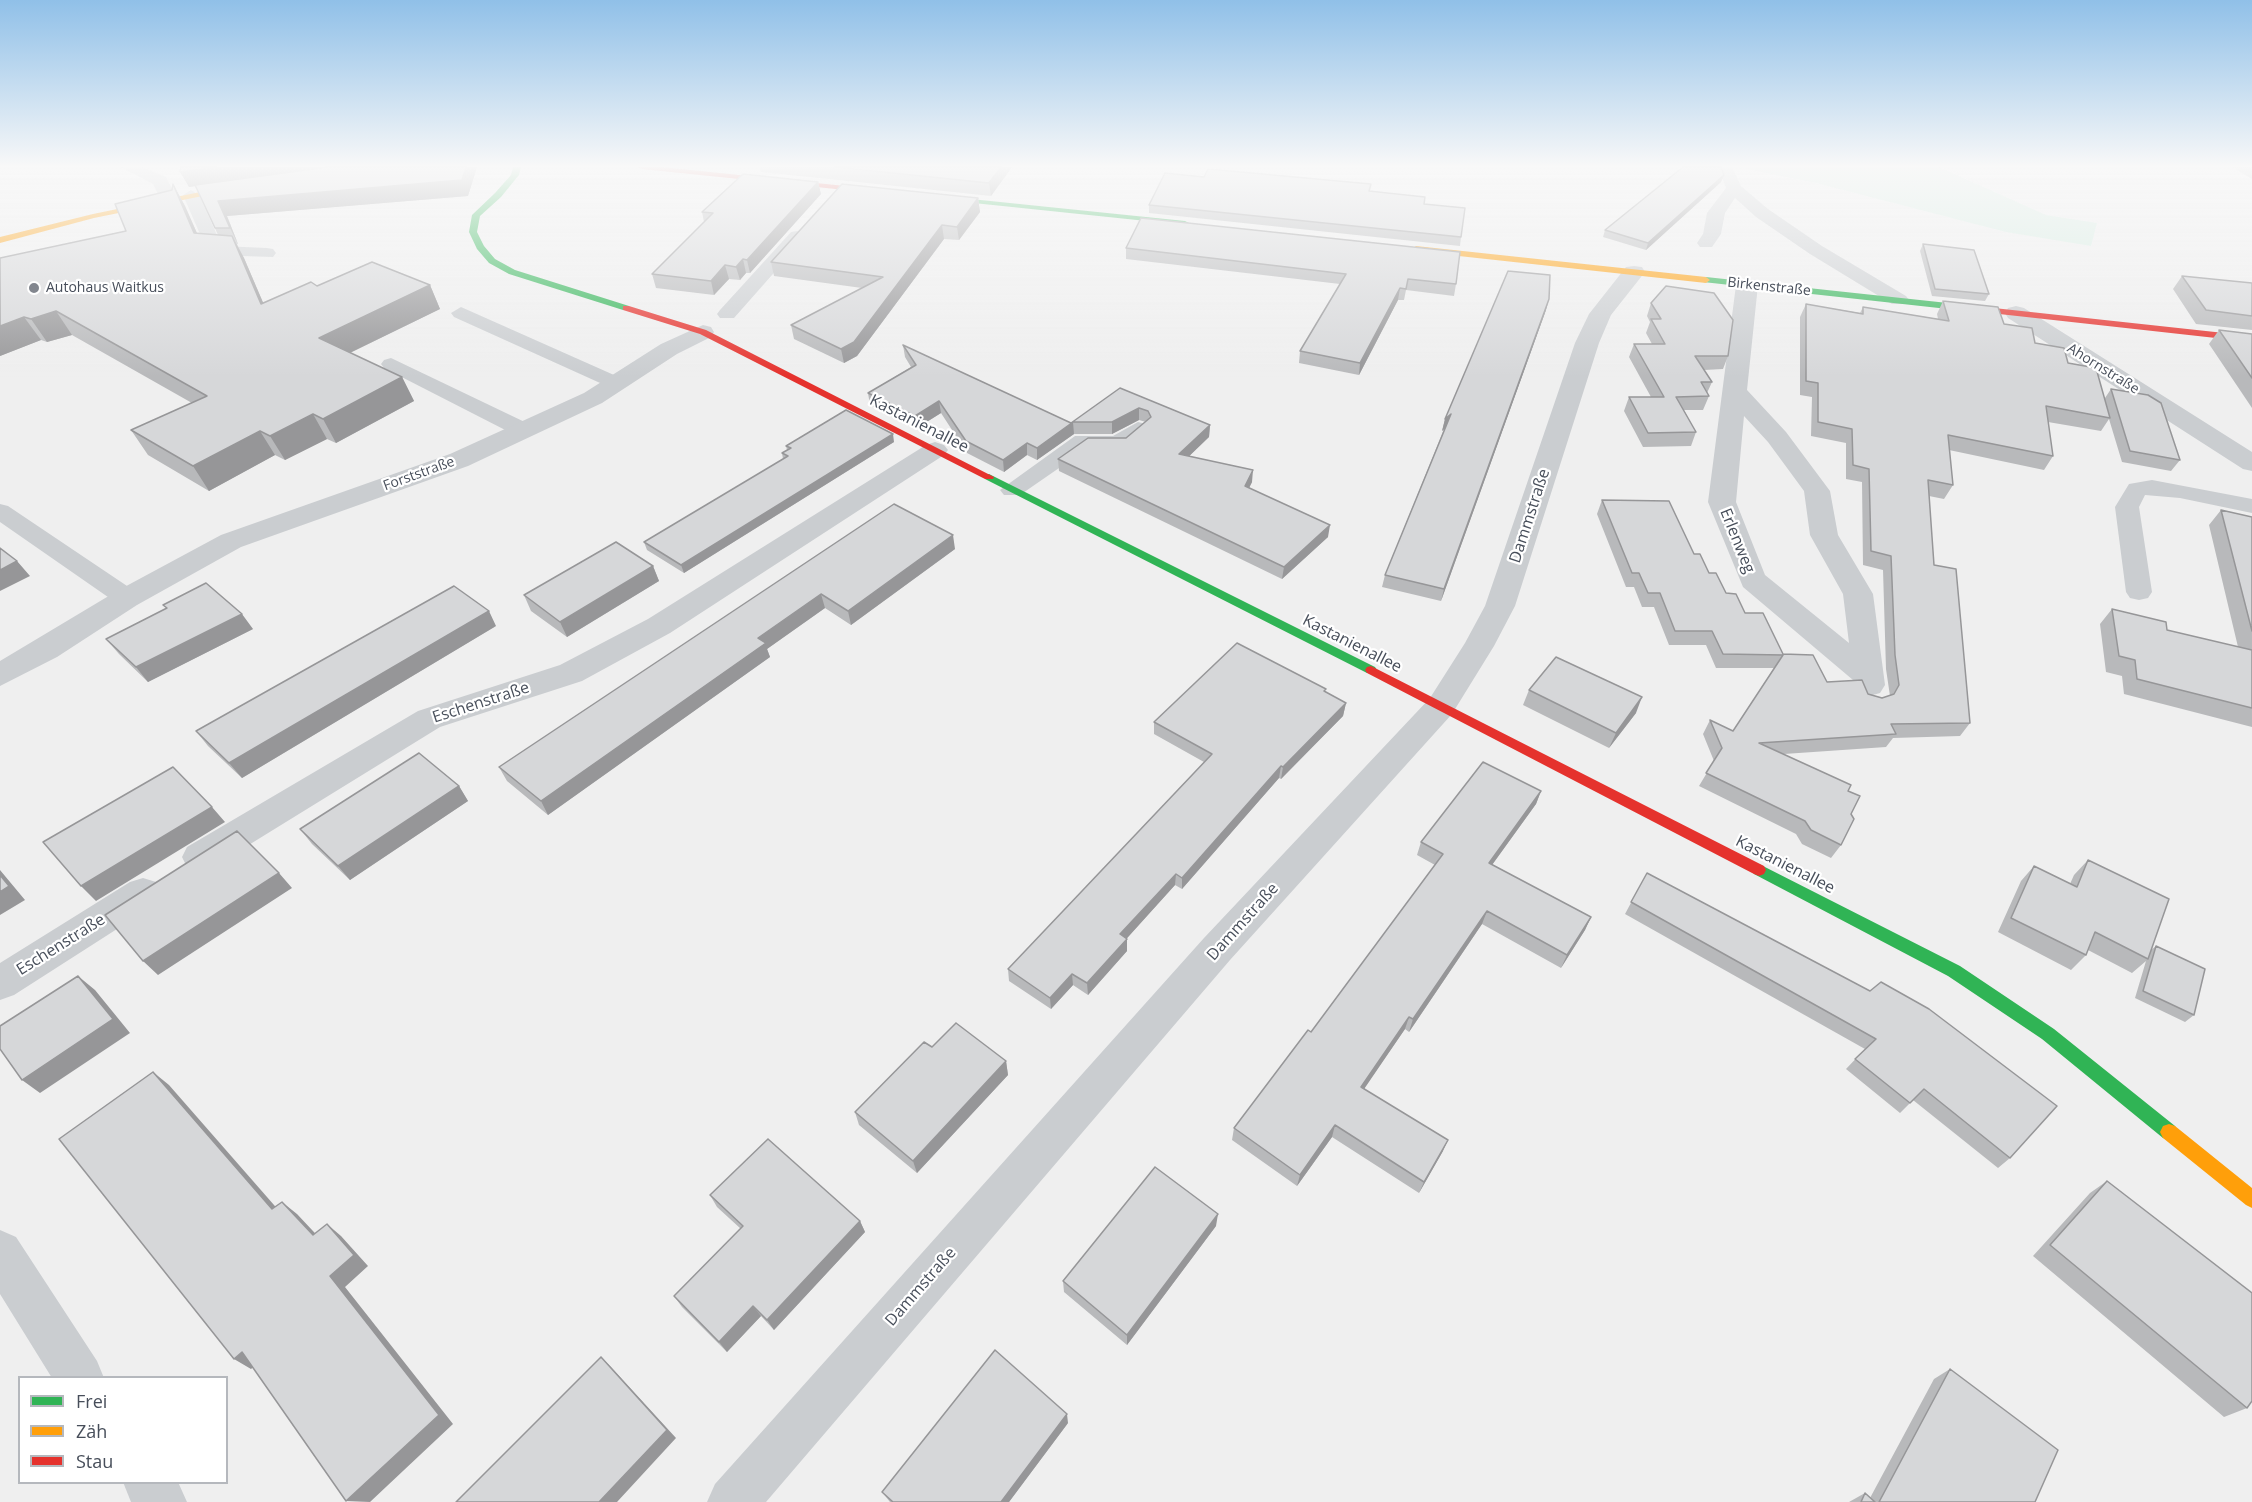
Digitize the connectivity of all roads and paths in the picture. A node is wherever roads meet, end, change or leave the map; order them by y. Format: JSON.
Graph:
{"nodes":[{"id":1,"x":208,"y":237,"type":"edge"},
{"id":2,"x":475,"y":237,"type":"edge"},
{"id":3,"x":796,"y":237,"type":"edge"},
{"id":4,"x":1710,"y":237,"type":"edge"},
{"id":5,"x":1796,"y":237,"type":"edge"},
{"id":6,"x":1706,"y":243,"type":"dead end"},
{"id":7,"x":1396,"y":246,"type":"edge"},
{"id":8,"x":267,"y":253,"type":"dead end"},
{"id":9,"x":1634,"y":272,"type":"junction"},
{"id":10,"x":1747,"y":285,"type":"junction"},
{"id":11,"x":1899,"y":300,"type":"junction"},
{"id":12,"x":461,"y":313,"type":"dead end"},
{"id":13,"x":727,"y":314,"type":"dead end"},
{"id":14,"x":2016,"y":314,"type":"junction"},
{"id":15,"x":703,"y":332,"type":"junction"},
{"id":16,"x":2252,"y":339,"type":"edge"},
{"id":17,"x":391,"y":364,"type":"dead end"},
{"id":18,"x":616,"y":383,"type":"junction"},
{"id":19,"x":1735,"y":391,"type":"junction"},
{"id":20,"x":1138,"y":429,"type":"edge"},
{"id":21,"x":523,"y":430,"type":"junction"},
{"id":22,"x":935,"y":450,"type":"junction"},
{"id":23,"x":2252,"y":463,"type":"edge"},
{"id":24,"x":1012,"y":490,"type":"junction"},
{"id":25,"x":2252,"y":506,"type":"edge"},
{"id":26,"x":0,"y":511,"type":"edge"},
{"id":27,"x":2139,"y":592,"type":"dead end"},
{"id":28,"x":127,"y":598,"type":"junction"},
{"id":29,"x":0,"y":675,"type":"edge"},
{"id":30,"x":1441,"y":706,"type":"junction"},
{"id":31,"x":0,"y":983,"type":"edge"},
{"id":32,"x":2252,"y":1199,"type":"edge"},
{"id":33,"x":0,"y":1252,"type":"edge"},
{"id":34,"x":79,"y":1376,"type":"edge"},
{"id":35,"x":149,"y":1484,"type":"edge"},
{"id":36,"x":160,"y":1502,"type":"edge"},
{"id":37,"x":733,"y":1502,"type":"edge"}],
"edges":[{"from":1,"to":8,"type":"lane"},
{"from":2,"to":15,"type":"street","name":"Kastanienallee"},
{"from":3,"to":13,"type":"lane"},
{"from":4,"to":6,"type":"lane"},
{"from":5,"to":11,"type":"lane"},
{"from":7,"to":9,"type":"street","name":"Birkenstraße"},
{"from":9,"to":10,"type":"street","name":"Birkenstraße"},
{"from":9,"to":30,"type":"street","name":"Dammstraße"},
{"from":10,"to":11,"type":"street","name":"Birkenstraße"},
{"from":10,"to":19,"type":"street","name":"Erlenweg"},
{"from":11,"to":14,"type":"street","name":"Birkenstraße"},
{"from":12,"to":18,"type":"lane"},
{"from":14,"to":16,"type":"street","name":"Birkenstraße"},
{"from":14,"to":23,"type":"street","name":"Ahornstraße"},
{"from":15,"to":18,"type":"street","name":"Forststraße"},
{"from":15,"to":22,"type":"street","name":"Kastanienallee"},
{"from":17,"to":21,"type":"lane"},
{"from":18,"to":21,"type":"street","name":"Forststraße"},
{"from":19,"to":19,"type":"street","name":"Erlenweg"},
{"from":20,"to":24,"type":"lane"},
{"from":21,"to":28,"type":"street","name":"Forststraße"},
{"from":22,"to":24,"type":"street","name":"Kastanienallee"},
{"from":22,"to":31,"type":"street","name":"Eschenstraße"},
{"from":24,"to":30,"type":"street","name":"Kastanienallee"},
{"from":25,"to":27,"type":"lane"},
{"from":26,"to":28,"type":"lane"},
{"from":28,"to":29,"type":"street","name":"Forststraße"},
{"from":30,"to":32,"type":"street","name":"Kastanienallee"},
{"from":30,"to":37,"type":"street","name":"Dammstraße"},
{"from":33,"to":34,"type":"street"},
{"from":35,"to":36,"type":"street"}]}
